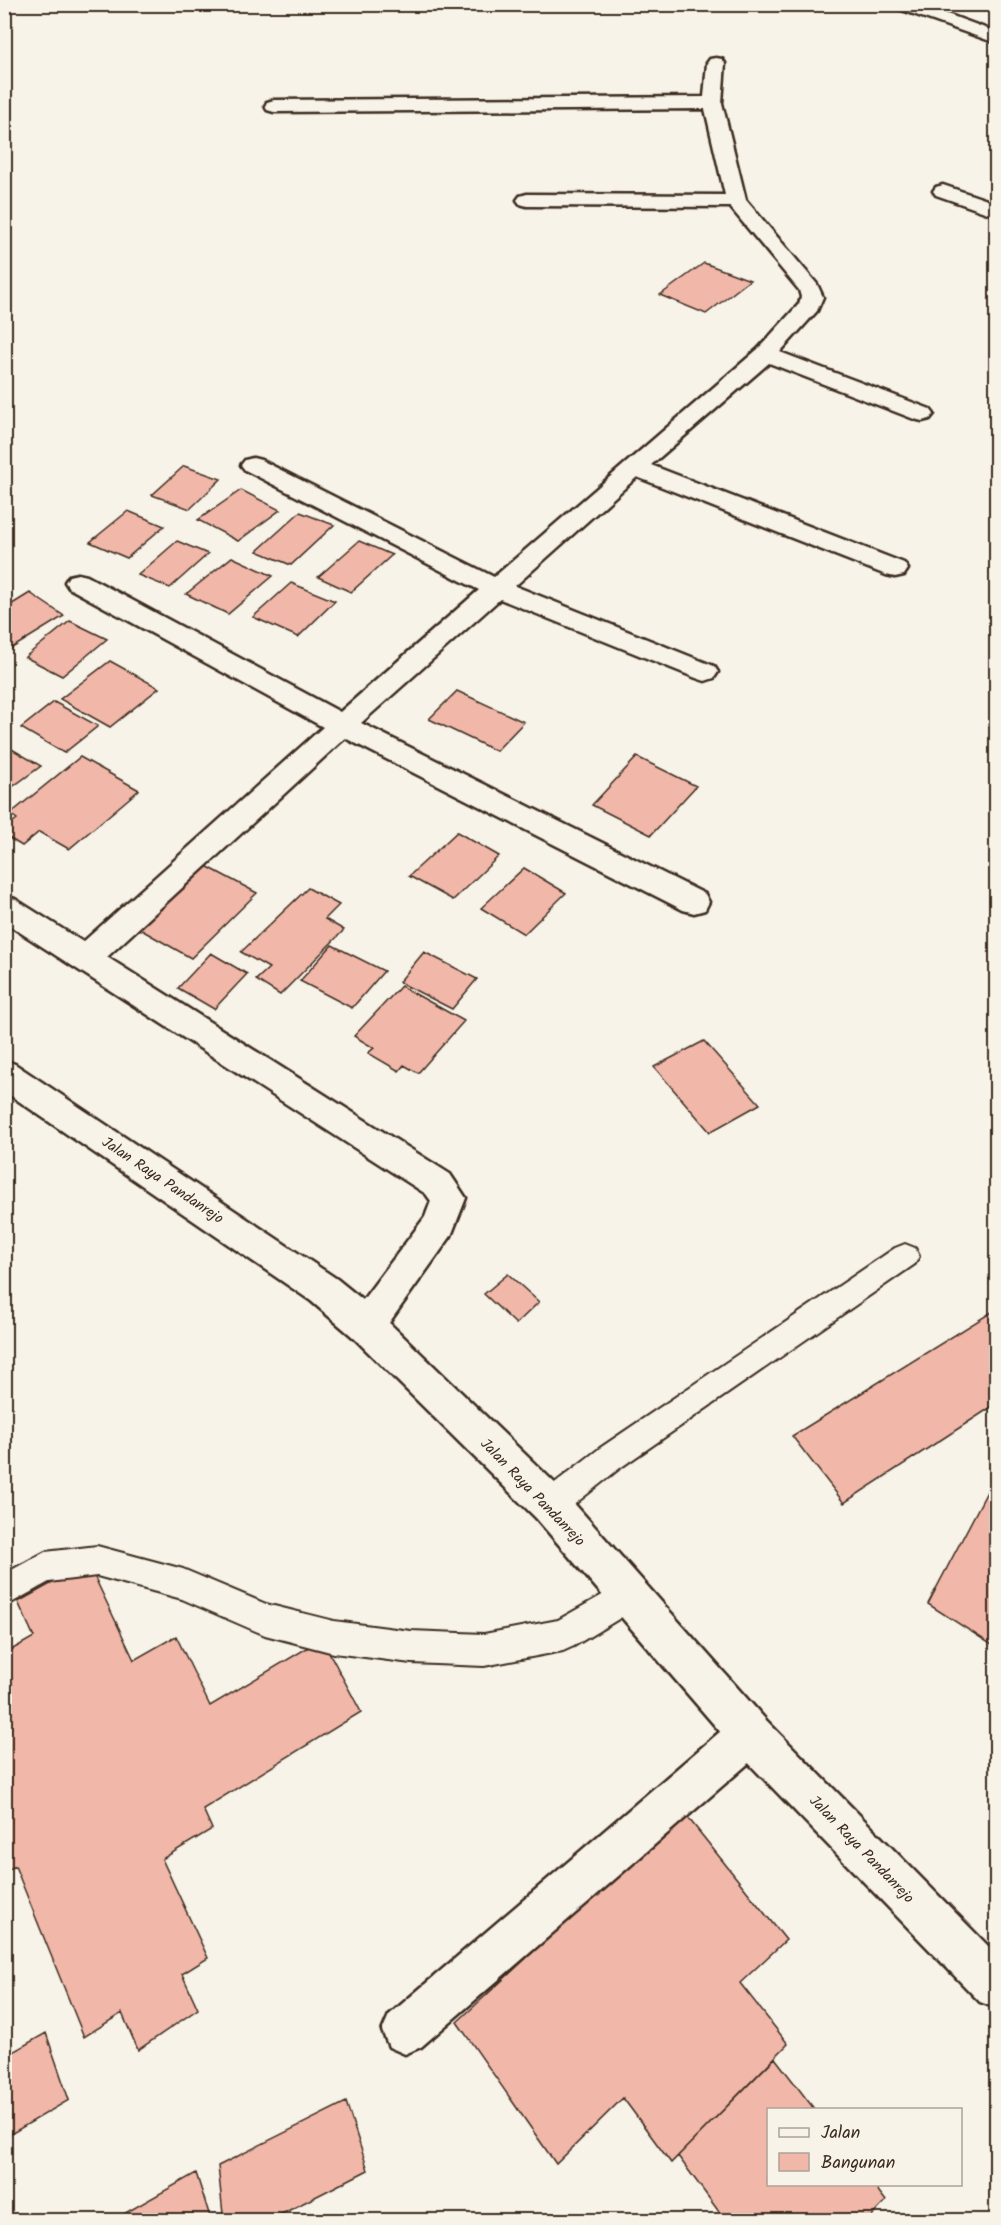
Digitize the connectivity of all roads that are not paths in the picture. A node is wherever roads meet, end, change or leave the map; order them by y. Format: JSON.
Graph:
{"nodes":[{"id":1,"x":902,"y":4,"type":"edge"},
{"id":2,"x":996,"y":38,"type":"edge"},
{"id":3,"x":716,"y":63,"type":"dead end"},
{"id":4,"x":713,"y":103,"type":"junction"},
{"id":5,"x":274,"y":105,"type":"dead end"},
{"id":6,"x":943,"y":191,"type":"dead end"},
{"id":7,"x":526,"y":200,"type":"dead end"},
{"id":8,"x":736,"y":201,"type":"junction"},
{"id":9,"x":996,"y":210,"type":"edge"},
{"id":10,"x":766,"y":354,"type":"junction"},
{"id":11,"x":921,"y":414,"type":"dead end"},
{"id":12,"x":253,"y":465,"type":"dead end"},
{"id":13,"x":634,"y":467,"type":"junction"},
{"id":14,"x":895,"y":569,"type":"dead end"},
{"id":15,"x":78,"y":582,"type":"dead end"},
{"id":16,"x":498,"y":589,"type":"junction"},
{"id":17,"x":705,"y":672,"type":"dead end"},
{"id":18,"x":342,"y":724,"type":"junction"},
{"id":19,"x":694,"y":902,"type":"dead end"},
{"id":20,"x":4,"y":907,"type":"edge"},
{"id":21,"x":86,"y":959,"type":"junction"},
{"id":22,"x":4,"y":1073,"type":"edge"},
{"id":23,"x":904,"y":1256,"type":"dead end"},
{"id":24,"x":366,"y":1324,"type":"junction"},
{"id":25,"x":550,"y":1505,"type":"junction"},
{"id":26,"x":4,"y":1592,"type":"edge"},
{"id":27,"x":629,"y":1595,"type":"junction"},
{"id":28,"x":750,"y":1734,"type":"junction"},
{"id":29,"x":996,"y":1986,"type":"edge"},
{"id":30,"x":405,"y":2031,"type":"dead end"}],
"edges":[{"from":1,"to":2,"type":"street"},
{"from":3,"to":4,"type":"street"},
{"from":4,"to":5,"type":"street"},
{"from":4,"to":8,"type":"street"},
{"from":6,"to":9,"type":"street"},
{"from":7,"to":8,"type":"street"},
{"from":8,"to":10,"type":"street"},
{"from":10,"to":11,"type":"street"},
{"from":10,"to":13,"type":"street"},
{"from":12,"to":16,"type":"street"},
{"from":13,"to":14,"type":"street"},
{"from":13,"to":16,"type":"street"},
{"from":15,"to":18,"type":"street"},
{"from":16,"to":17,"type":"street"},
{"from":16,"to":18,"type":"street"},
{"from":18,"to":19,"type":"street"},
{"from":18,"to":21,"type":"street"},
{"from":20,"to":21,"type":"street"},
{"from":21,"to":24,"type":"street"},
{"from":22,"to":24,"type":"street","name":"Jalan Raya Pandanrejo"},
{"from":23,"to":25,"type":"lane"},
{"from":24,"to":25,"type":"street","name":"Jalan Raya Pandanrejo"},
{"from":25,"to":27,"type":"street","name":"Jalan Raya Pandanrejo"},
{"from":26,"to":27,"type":"lane"},
{"from":27,"to":28,"type":"street","name":"Jalan Raya Pandanrejo"},
{"from":28,"to":29,"type":"street","name":"Jalan Raya Pandanrejo"},
{"from":28,"to":30,"type":"street"}]}
